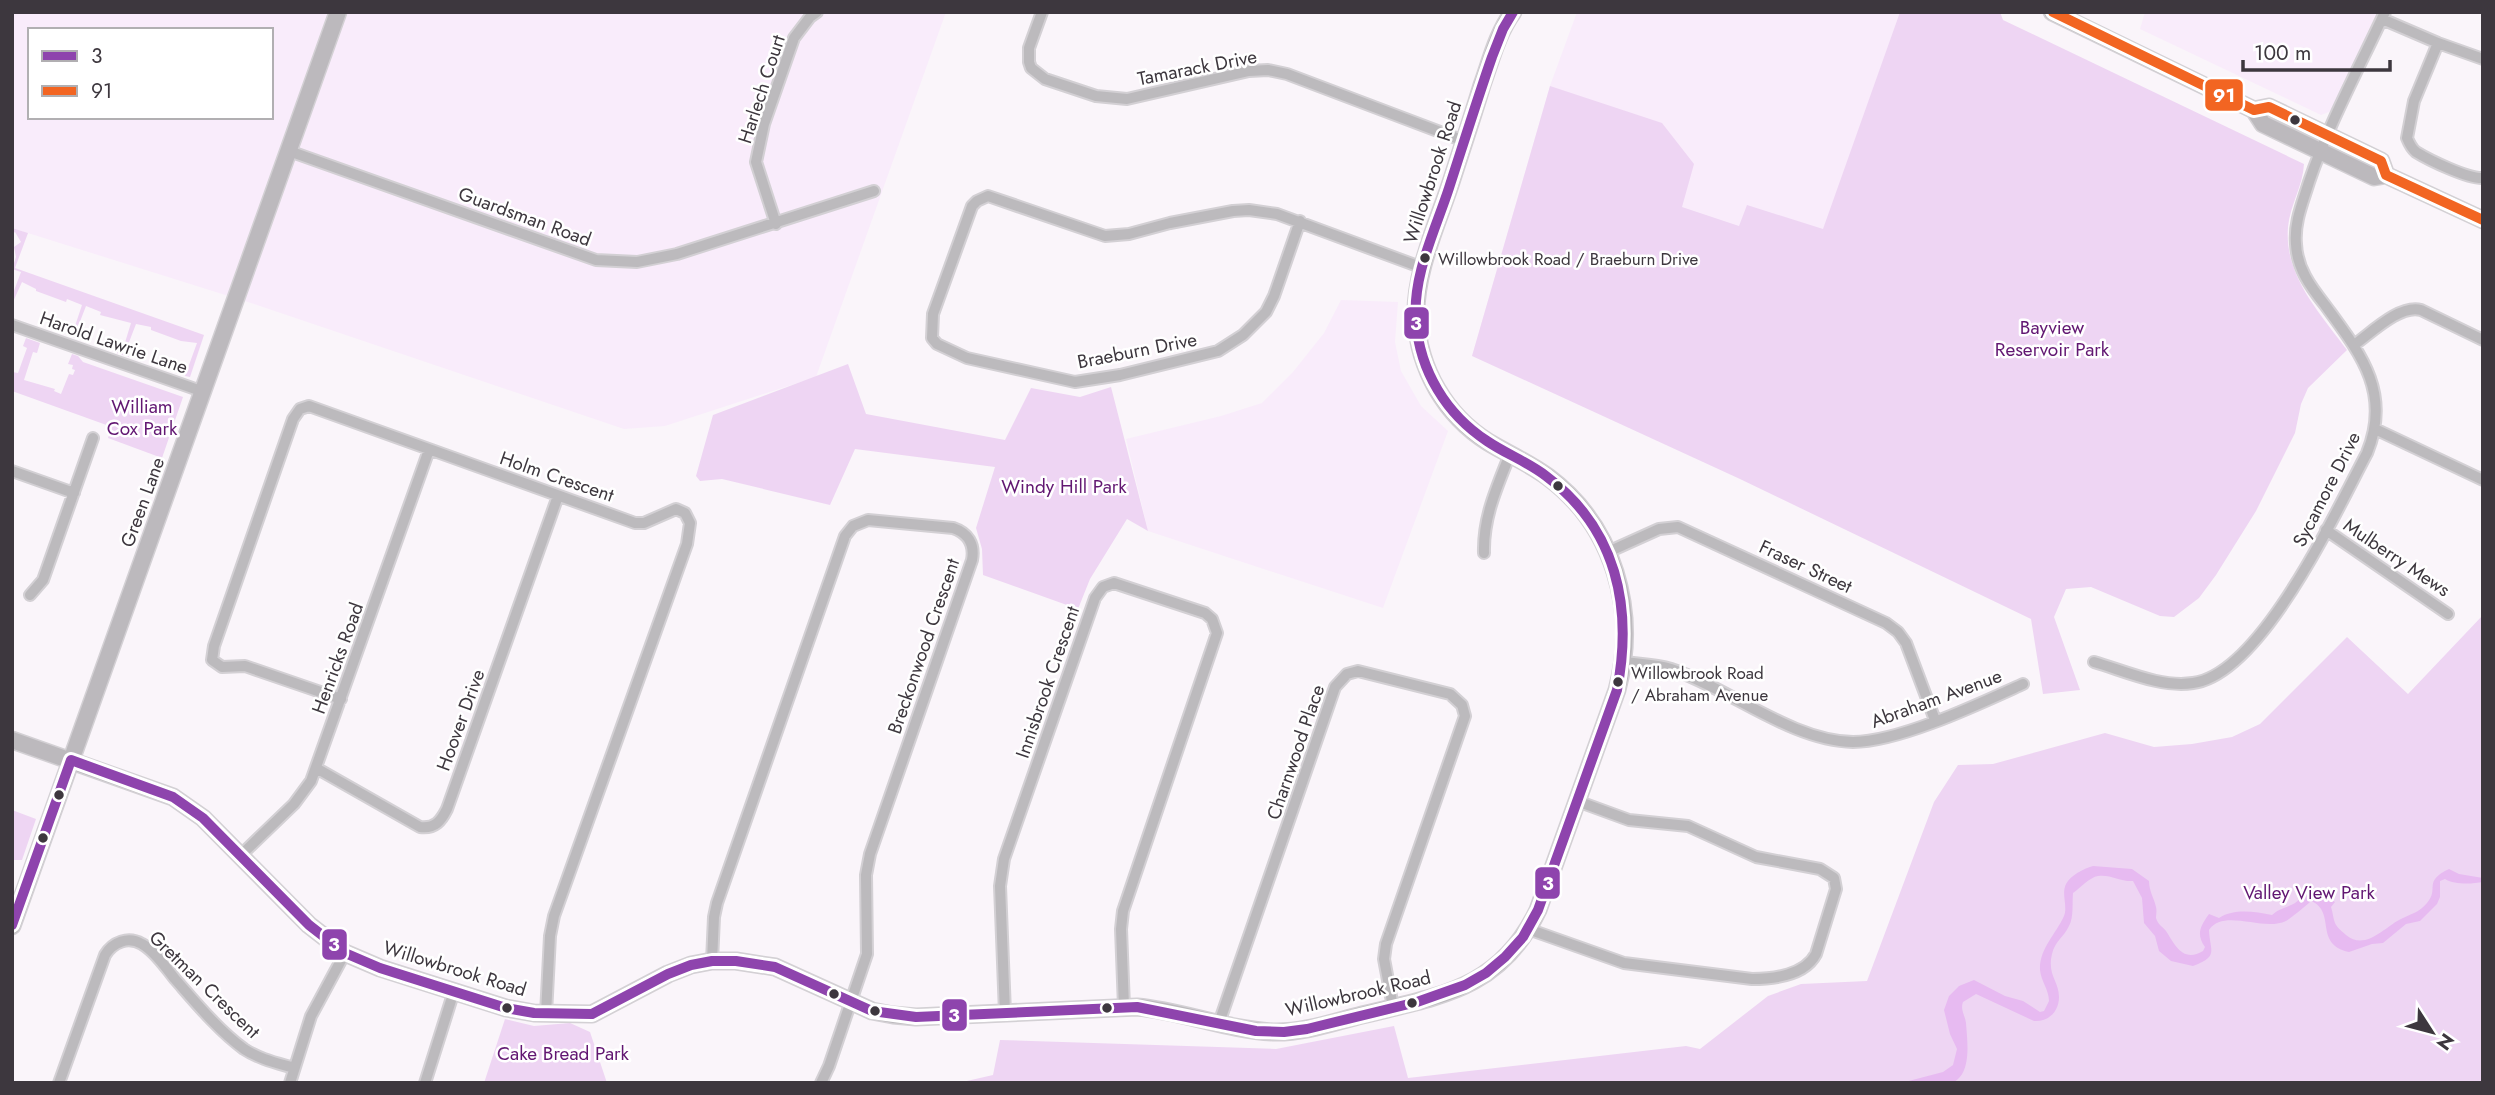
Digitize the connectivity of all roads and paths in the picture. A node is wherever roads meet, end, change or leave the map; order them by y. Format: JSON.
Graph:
{"nodes":[{"id":1,"x":338,"y":12,"type":"edge"},
{"id":2,"x":817,"y":12,"type":"edge"},
{"id":3,"x":1042,"y":12,"type":"edge"},
{"id":4,"x":2052,"y":12,"type":"edge"},
{"id":5,"x":1508,"y":14,"type":"edge"},
{"id":6,"x":2384,"y":16,"type":"edge"},
{"id":7,"x":2438,"y":43,"type":"junction"},
{"id":8,"x":2483,"y":59,"type":"edge"},
{"id":9,"x":1464,"y":141,"type":"junction"},
{"id":10,"x":2323,"y":143,"type":"junction"},
{"id":11,"x":289,"y":151,"type":"junction"},
{"id":12,"x":2483,"y":178,"type":"edge"},
{"id":13,"x":874,"y":191,"type":"dead end"},
{"id":14,"x":2483,"y":220,"type":"edge"},
{"id":15,"x":1300,"y":221,"type":"junction"},
{"id":16,"x":776,"y":224,"type":"junction"},
{"id":17,"x":1423,"y":268,"type":"junction"},
{"id":18,"x":12,"y":325,"type":"edge"},
{"id":19,"x":2483,"y":340,"type":"edge"},
{"id":20,"x":2354,"y":345,"type":"junction"},
{"id":21,"x":204,"y":392,"type":"junction"},
{"id":22,"x":2375,"y":429,"type":"junction"},
{"id":23,"x":93,"y":438,"type":"dead end"},
{"id":24,"x":429,"y":450,"type":"junction"},
{"id":25,"x":1510,"y":454,"type":"junction"},
{"id":26,"x":12,"y":471,"type":"edge"},
{"id":27,"x":2483,"y":480,"type":"edge"},
{"id":28,"x":74,"y":493,"type":"junction"},
{"id":29,"x":558,"y":496,"type":"junction"},
{"id":30,"x":2326,"y":530,"type":"junction"},
{"id":31,"x":1608,"y":551,"type":"junction"},
{"id":32,"x":1483,"y":553,"type":"dead end"},
{"id":33,"x":30,"y":595,"type":"dead end"},
{"id":34,"x":2448,"y":614,"type":"dead end"},
{"id":35,"x":1624,"y":662,"type":"junction"},
{"id":36,"x":2094,"y":662,"type":"dead end"},
{"id":37,"x":2023,"y":684,"type":"dead end"},
{"id":38,"x":341,"y":699,"type":"junction"},
{"id":39,"x":1935,"y":720,"type":"junction"},
{"id":40,"x":12,"y":740,"type":"edge"},
{"id":41,"x":71,"y":760,"type":"junction"},
{"id":42,"x":316,"y":768,"type":"junction"},
{"id":43,"x":1577,"y":801,"type":"junction"},
{"id":44,"x":241,"y":855,"type":"junction"},
{"id":45,"x":12,"y":926,"type":"edge"},
{"id":46,"x":1528,"y":929,"type":"junction"},
{"id":47,"x":345,"y":953,"type":"junction"},
{"id":48,"x":712,"y":961,"type":"junction"},
{"id":49,"x":454,"y":991,"type":"junction"},
{"id":50,"x":851,"y":1003,"type":"junction"},
{"id":51,"x":1124,"y":1007,"type":"junction"},
{"id":52,"x":1393,"y":1007,"type":"junction"},
{"id":53,"x":1005,"y":1013,"type":"junction"},
{"id":54,"x":546,"y":1014,"type":"junction"},
{"id":55,"x":1219,"y":1023,"type":"junction"},
{"id":56,"x":294,"y":1068,"type":"junction"},
{"id":57,"x":59,"y":1083,"type":"edge"},
{"id":58,"x":290,"y":1083,"type":"edge"},
{"id":59,"x":425,"y":1083,"type":"edge"},
{"id":60,"x":821,"y":1083,"type":"edge"}],
"edges":[{"from":1,"to":11,"type":"street","name":"Green Lane"},
{"from":2,"to":16,"type":"street","name":"Harlech Court"},
{"from":3,"to":9,"type":"street","name":"Tamarack Drive"},
{"from":4,"to":10,"type":"street"},
{"from":5,"to":9,"type":"street","name":"Willowbrook Road"},
{"from":6,"to":7,"type":"street"},
{"from":6,"to":10,"type":"street","name":"Sycamore Drive"},
{"from":7,"to":8,"type":"street"},
{"from":7,"to":12,"type":"street"},
{"from":9,"to":17,"type":"street","name":"Willowbrook Road"},
{"from":10,"to":14,"type":"street"},
{"from":10,"to":20,"type":"street","name":"Sycamore Drive"},
{"from":11,"to":16,"type":"street","name":"Guardsman Road"},
{"from":11,"to":21,"type":"street","name":"Green Lane"},
{"from":13,"to":16,"type":"street","name":"Guardsman Road"},
{"from":15,"to":15,"type":"street","name":"Braeburn Drive"},
{"from":15,"to":17,"type":"street","name":"Braeburn Drive"},
{"from":17,"to":25,"type":"street","name":"Willowbrook Road"},
{"from":18,"to":21,"type":"street","name":"Harold Lawrie Lane"},
{"from":19,"to":20,"type":"street"},
{"from":20,"to":22,"type":"street","name":"Sycamore Drive"},
{"from":21,"to":41,"type":"street","name":"Green Lane"},
{"from":22,"to":27,"type":"street"},
{"from":22,"to":30,"type":"street","name":"Sycamore Drive"},
{"from":23,"to":28,"type":"street"},
{"from":24,"to":29,"type":"street","name":"Holm Crescent"},
{"from":24,"to":38,"type":"street","name":"Henricks Road"},
{"from":24,"to":38,"type":"street","name":"Holm Crescent"},
{"from":25,"to":31,"type":"street","name":"Willowbrook Road"},
{"from":25,"to":32,"type":"street"},
{"from":26,"to":28,"type":"street"},
{"from":28,"to":33,"type":"street"},
{"from":29,"to":42,"type":"street","name":"Hoover Drive"},
{"from":29,"to":54,"type":"street","name":"Holm Crescent"},
{"from":30,"to":34,"type":"street","name":"Mulberry Mews"},
{"from":30,"to":36,"type":"street","name":"Sycamore Drive"},
{"from":31,"to":35,"type":"street","name":"Willowbrook Road"},
{"from":31,"to":39,"type":"street","name":"Fraser Street"},
{"from":35,"to":39,"type":"street","name":"Abraham Avenue"},
{"from":35,"to":43,"type":"street","name":"Willowbrook Road"},
{"from":37,"to":39,"type":"street","name":"Abraham Avenue"},
{"from":38,"to":42,"type":"street","name":"Henricks Road"},
{"from":40,"to":41,"type":"street","name":"Willowbrook Road"},
{"from":41,"to":44,"type":"street","name":"Willowbrook Road"},
{"from":41,"to":45,"type":"street","name":"Green Lane"},
{"from":42,"to":44,"type":"street","name":"Henricks Road"},
{"from":43,"to":46,"type":"street","name":"Willowbrook Road"},
{"from":43,"to":46,"type":"street"},
{"from":44,"to":47,"type":"street","name":"Willowbrook Road"},
{"from":46,"to":52,"type":"street","name":"Willowbrook Road"},
{"from":47,"to":49,"type":"street","name":"Willowbrook Road"},
{"from":47,"to":56,"type":"street"},
{"from":48,"to":50,"type":"street","name":"Willowbrook Road"},
{"from":48,"to":50,"type":"street","name":"Breckonwood Crescent"},
{"from":48,"to":54,"type":"street","name":"Willowbrook Road"},
{"from":49,"to":54,"type":"street","name":"Willowbrook Road"},
{"from":49,"to":59,"type":"street"},
{"from":50,"to":53,"type":"street","name":"Willowbrook Road"},
{"from":50,"to":60,"type":"street","name":"Breckonwood Crescent"},
{"from":51,"to":53,"type":"street","name":"Willowbrook Road"},
{"from":51,"to":53,"type":"street","name":"Innisbrook Crescent"},
{"from":51,"to":55,"type":"street","name":"Willowbrook Road"},
{"from":52,"to":55,"type":"street","name":"Willowbrook Road"},
{"from":52,"to":55,"type":"street","name":"Charnwood Place"},
{"from":56,"to":57,"type":"street","name":"Gretman Crescent"},
{"from":56,"to":58,"type":"street"}]}
